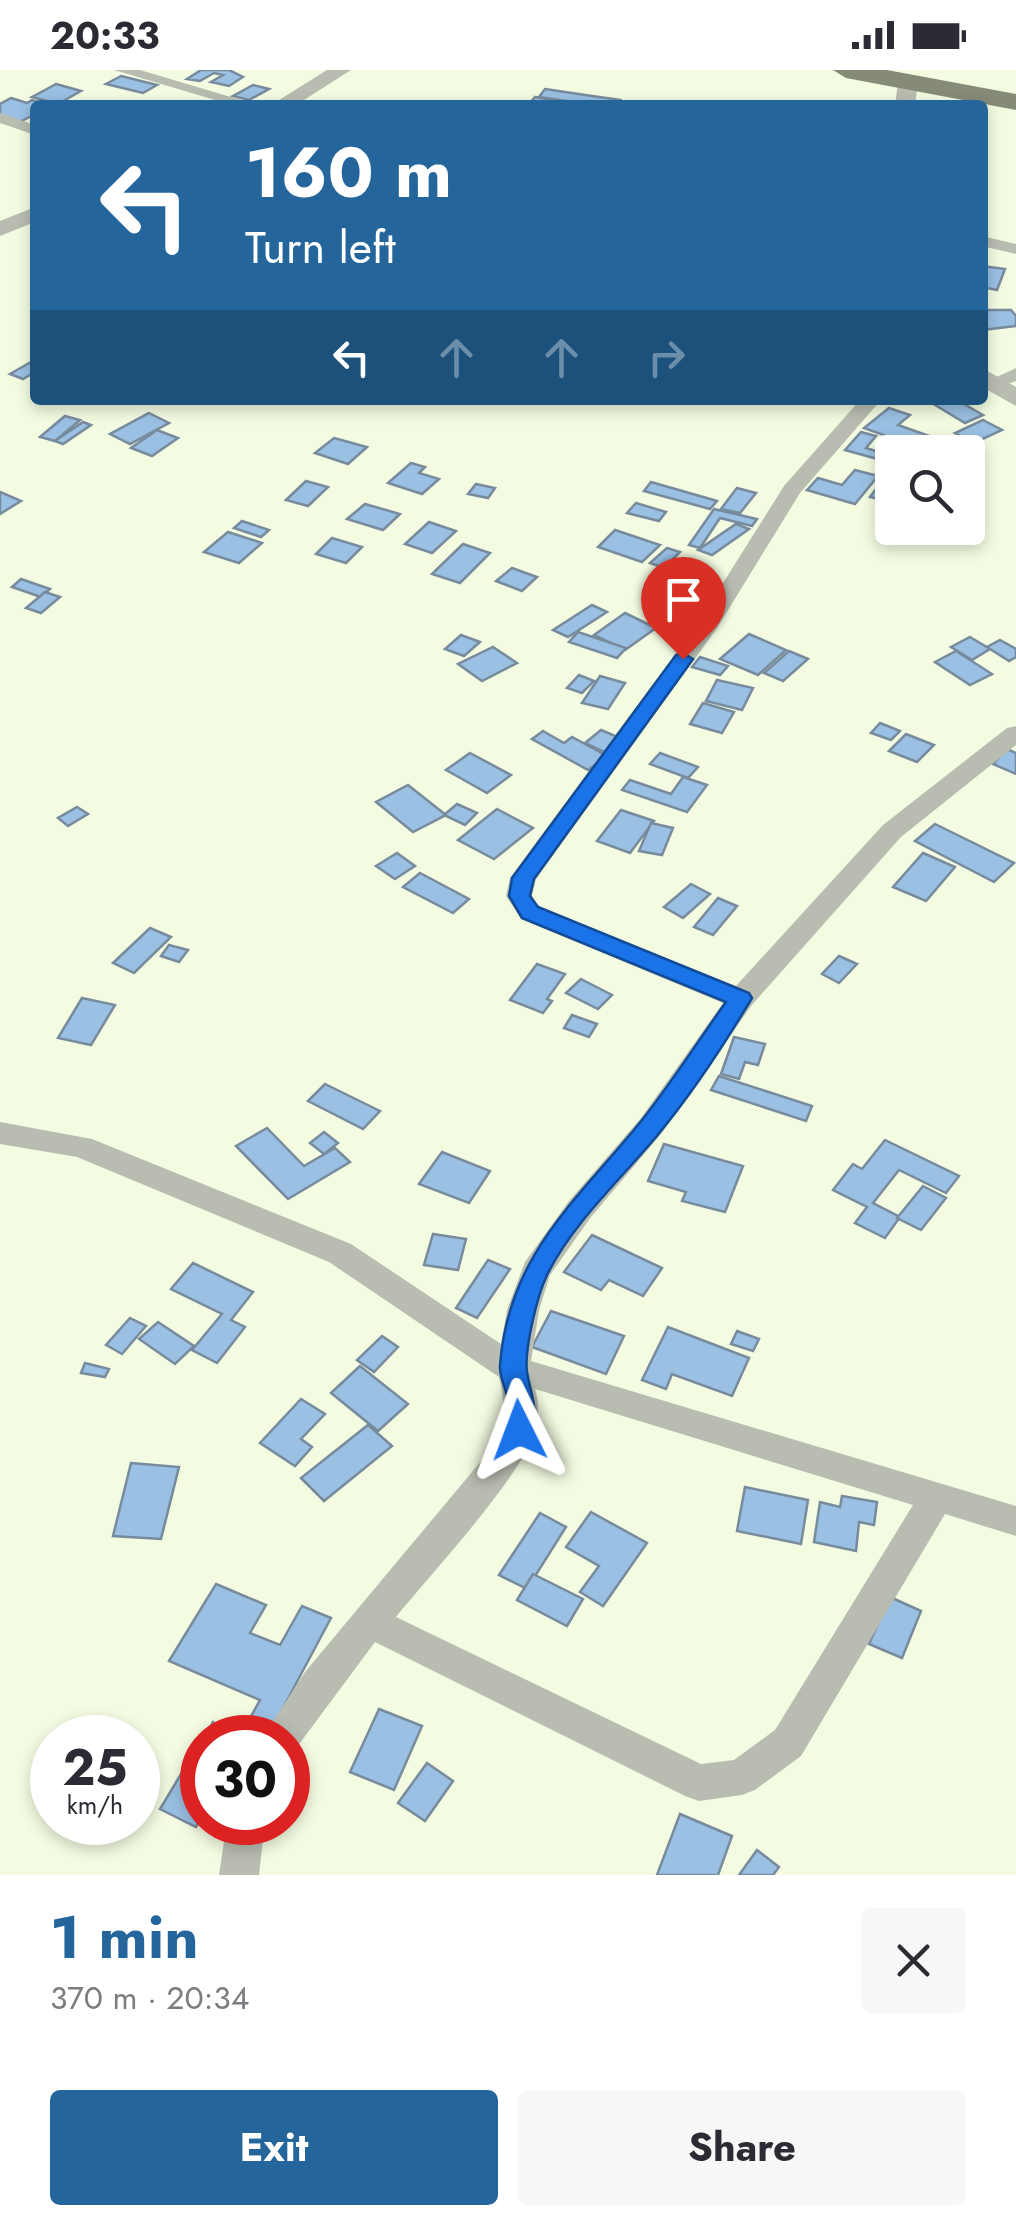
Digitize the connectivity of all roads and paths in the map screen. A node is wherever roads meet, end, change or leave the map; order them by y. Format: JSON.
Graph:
{"nodes":[{"id":1,"x":122,"y":70,"type":"edge"},
{"id":2,"x":342,"y":70,"type":"edge"},
{"id":3,"x":846,"y":70,"type":"edge"},
{"id":4,"x":910,"y":86,"type":"edge"},
{"id":5,"x":232,"y":100,"type":"edge"},
{"id":6,"x":289,"y":100,"type":"edge"},
{"id":7,"x":1016,"y":102,"type":"edge"},
{"id":8,"x":0,"y":118,"type":"edge"},
{"id":9,"x":30,"y":128,"type":"edge"},
{"id":10,"x":30,"y":216,"type":"edge"},
{"id":11,"x":0,"y":230,"type":"edge"},
{"id":12,"x":988,"y":242,"type":"edge"},
{"id":13,"x":1016,"y":248,"type":"edge"},
{"id":14,"x":997,"y":378,"type":"edge"},
{"id":15,"x":1016,"y":398,"type":"edge"},
{"id":16,"x":867,"y":405,"type":"edge"},
{"id":17,"x":1016,"y":733,"type":"edge"},
{"id":18,"x":740,"y":998,"type":"junction"},
{"id":19,"x":0,"y":1133,"type":"edge"},
{"id":20,"x":513,"y":1369,"type":"junction"},
{"id":21,"x":936,"y":1498,"type":"junction"},
{"id":22,"x":1016,"y":1521,"type":"edge"},
{"id":23,"x":370,"y":1622,"type":"junction"},
{"id":24,"x":297,"y":1715,"type":"edge"},
{"id":25,"x":243,"y":1845,"type":"edge"},
{"id":26,"x":240,"y":1875,"type":"edge"}],
"edges":[{"from":1,"to":5,"type":"street"},
{"from":2,"to":6,"type":"street"},
{"from":3,"to":4,"type":"main road"},
{"from":4,"to":7,"type":"main road"},
{"from":8,"to":9,"type":"street"},
{"from":10,"to":11,"type":"street"},
{"from":12,"to":13,"type":"street"},
{"from":14,"to":15,"type":"street"},
{"from":16,"to":18,"type":"street"},
{"from":17,"to":18,"type":"street"},
{"from":18,"to":20,"type":"street"},
{"from":19,"to":20,"type":"street"},
{"from":20,"to":21,"type":"street"},
{"from":20,"to":23,"type":"street"},
{"from":21,"to":22,"type":"street"},
{"from":21,"to":23,"type":"street"},
{"from":23,"to":24,"type":"street"},
{"from":25,"to":26,"type":"street"}]}
